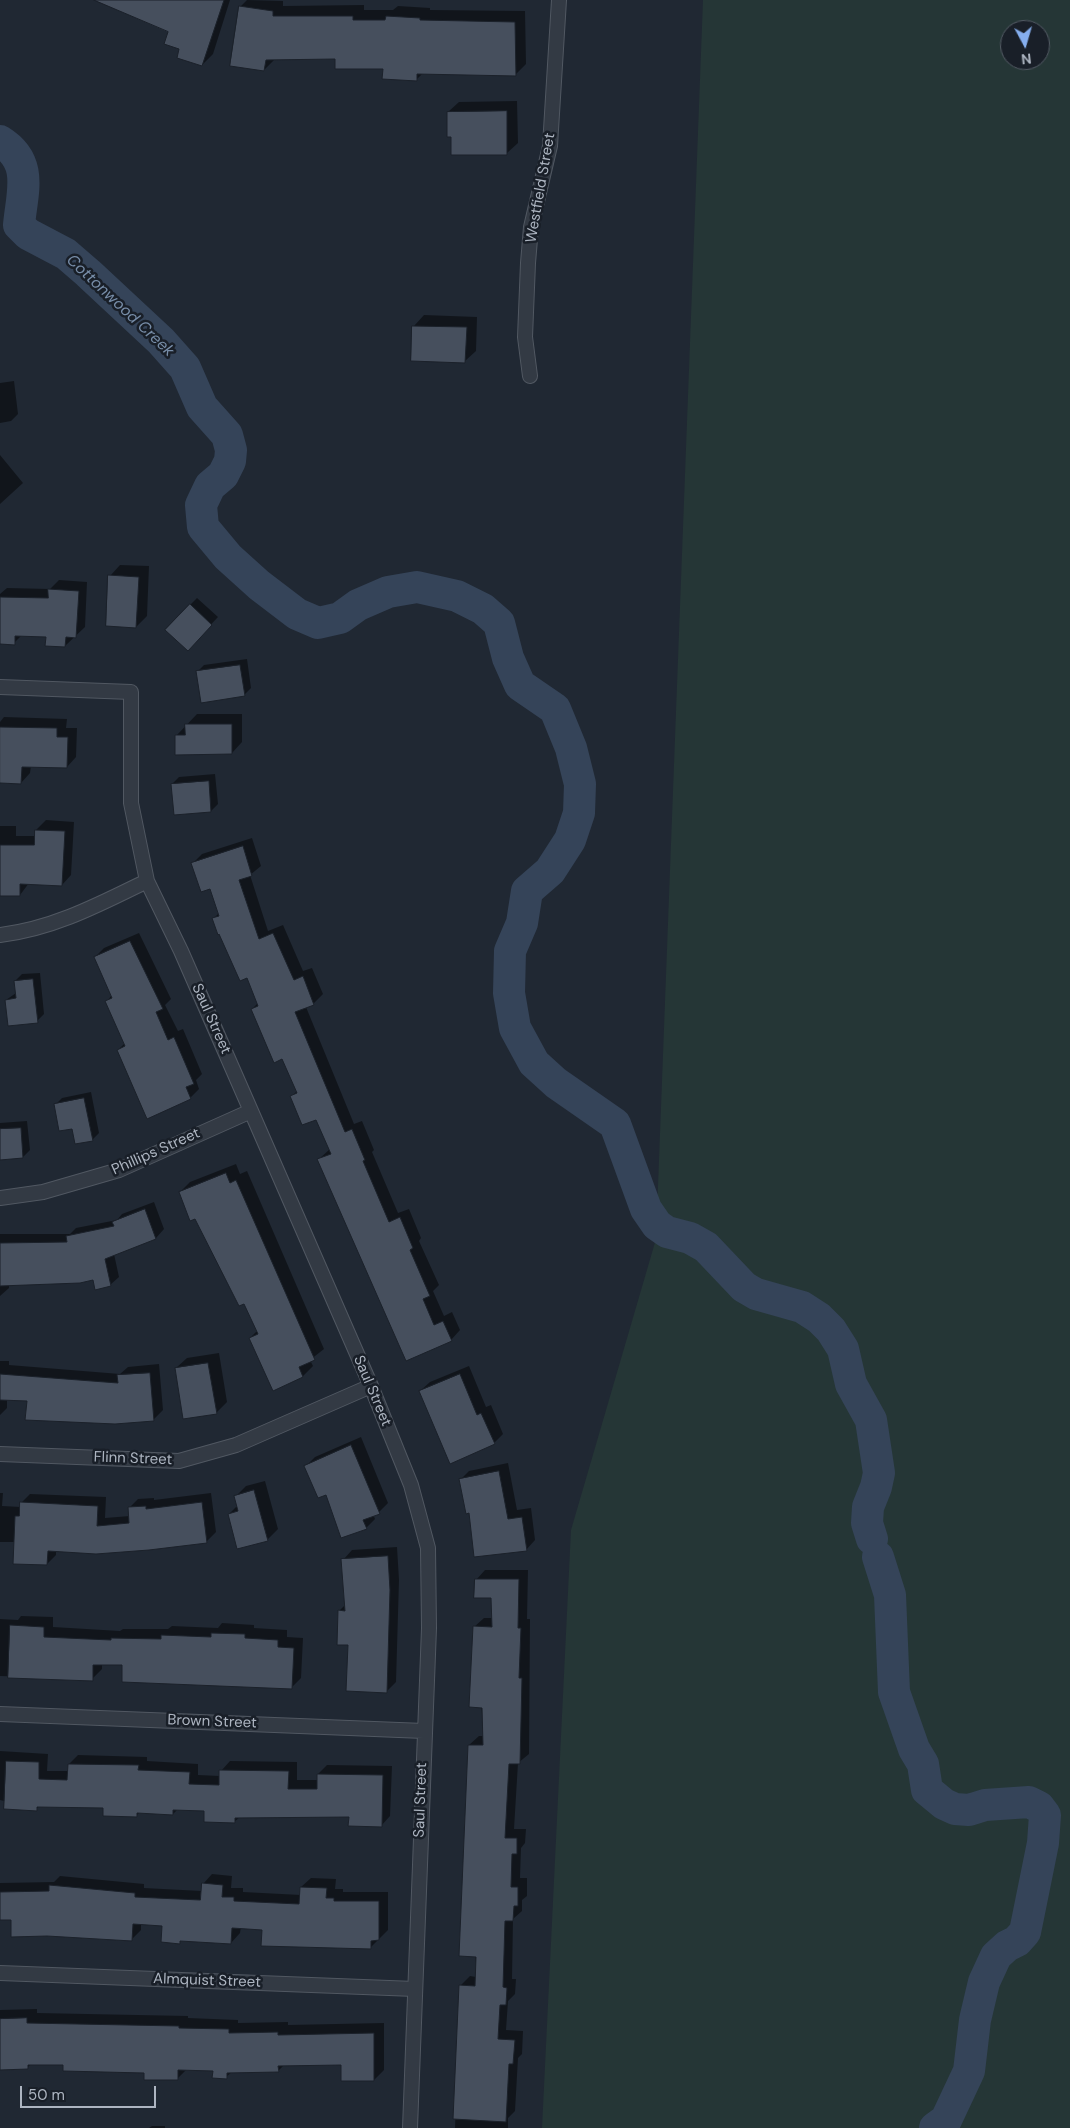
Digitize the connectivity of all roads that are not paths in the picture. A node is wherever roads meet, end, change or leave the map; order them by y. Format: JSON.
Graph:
{"nodes":[{"id":1,"x":559,"y":0,"type":"edge"},
{"id":2,"x":530,"y":376,"type":"dead end"},
{"id":3,"x":0,"y":687,"type":"edge"},
{"id":4,"x":147,"y":881,"type":"junction"},
{"id":5,"x":0,"y":935,"type":"edge"},
{"id":6,"x":251,"y":1111,"type":"junction"},
{"id":7,"x":0,"y":1198,"type":"edge"},
{"id":8,"x":371,"y":1386,"type":"junction"},
{"id":9,"x":0,"y":1454,"type":"edge"},
{"id":10,"x":0,"y":1714,"type":"edge"},
{"id":11,"x":424,"y":1731,"type":"junction"},
{"id":12,"x":0,"y":1973,"type":"edge"},
{"id":13,"x":415,"y":1989,"type":"junction"},
{"id":14,"x":410,"y":2128,"type":"edge"}],
"edges":[{"from":1,"to":2,"type":"street","name":"Westfield Street"},
{"from":3,"to":4,"type":"street","name":"Saul Street"},
{"from":4,"to":5,"type":"street"},
{"from":4,"to":6,"type":"street","name":"Saul Street"},
{"from":6,"to":7,"type":"street","name":"Phillips Street"},
{"from":6,"to":8,"type":"street","name":"Saul Street"},
{"from":8,"to":9,"type":"street","name":"Flinn Street"},
{"from":8,"to":11,"type":"street","name":"Saul Street"},
{"from":10,"to":11,"type":"street","name":"Brown Street"},
{"from":11,"to":13,"type":"street","name":"Saul Street"},
{"from":12,"to":13,"type":"street","name":"Almquist Street"},
{"from":13,"to":14,"type":"street","name":"Saul Street"}]}
